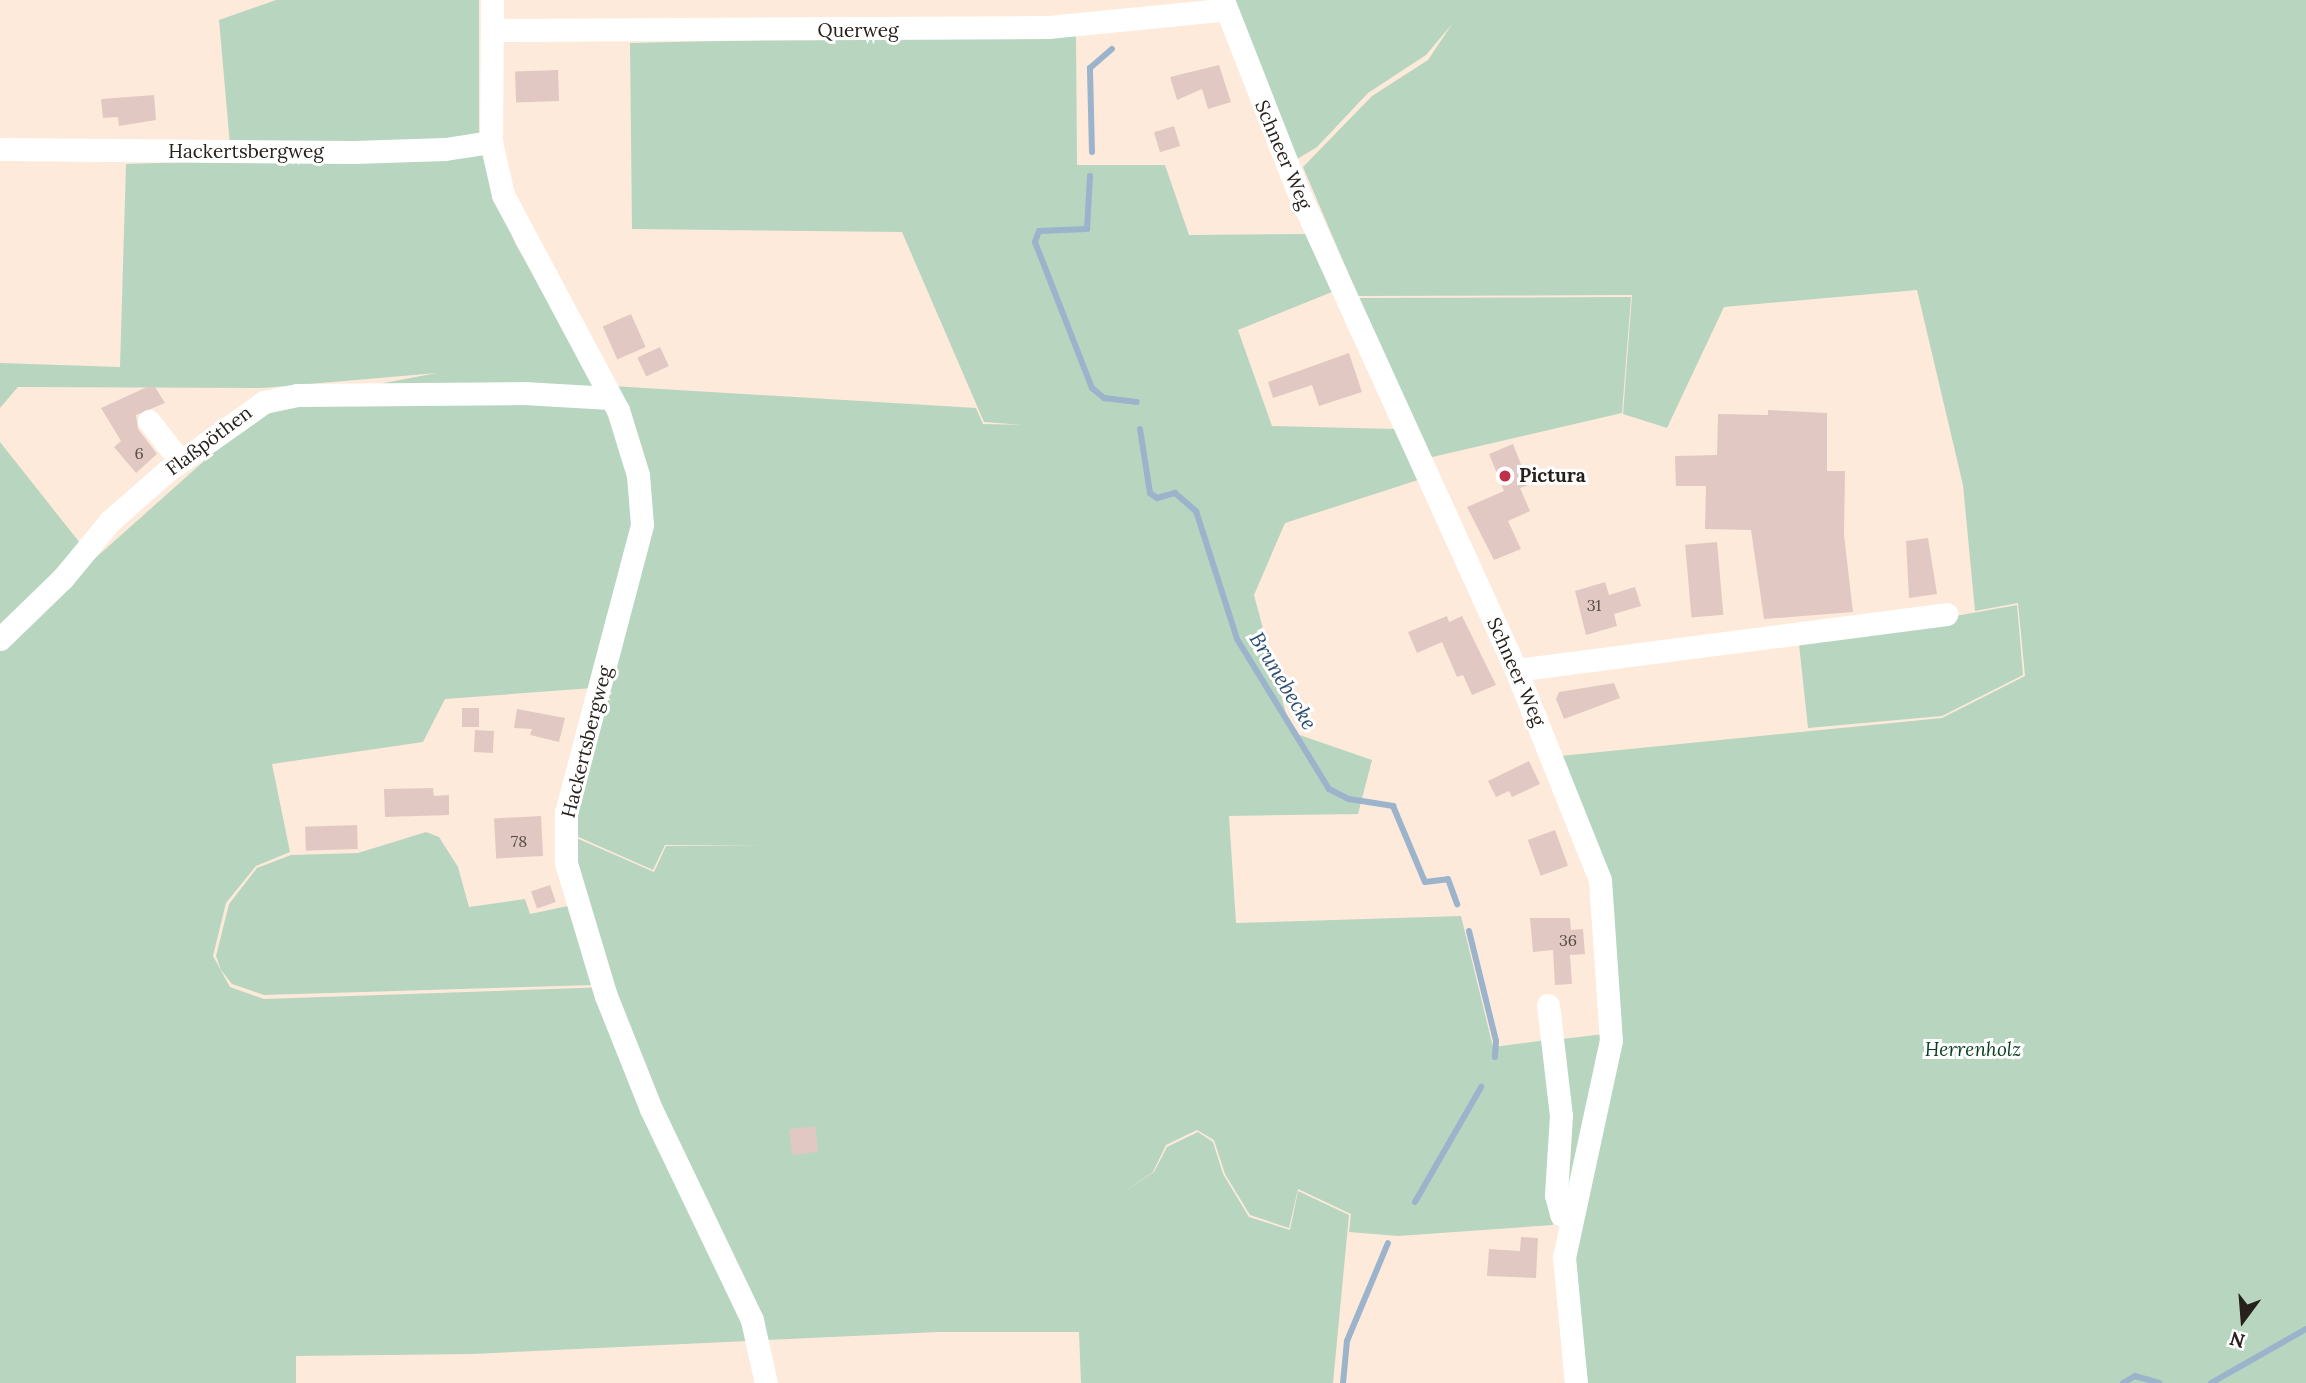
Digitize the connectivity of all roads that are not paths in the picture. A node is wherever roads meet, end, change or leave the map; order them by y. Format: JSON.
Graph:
{"nodes":[{"id":1,"x":492,"y":0,"type":"edge"},
{"id":2,"x":1222,"y":5,"type":"edge"},
{"id":3,"x":492,"y":30,"type":"junction"},
{"id":4,"x":491,"y":142,"type":"junction"},
{"id":5,"x":0,"y":149,"type":"edge"},
{"id":6,"x":610,"y":398,"type":"junction"},
{"id":7,"x":149,"y":421,"type":"dead end"},
{"id":8,"x":180,"y":461,"type":"junction"},
{"id":9,"x":1946,"y":614,"type":"dead end"},
{"id":10,"x":0,"y":639,"type":"edge"},
{"id":11,"x":1516,"y":670,"type":"junction"},
{"id":12,"x":1548,"y":1005,"type":"dead end"},
{"id":13,"x":1569,"y":1217,"type":"junction"},
{"id":14,"x":766,"y":1383,"type":"edge"},
{"id":15,"x":1576,"y":1383,"type":"edge"}],
"edges":[{"from":1,"to":3,"type":"street","name":"Hackertsbergweg"},
{"from":2,"to":3,"type":"street","name":"Querweg"},
{"from":2,"to":11,"type":"street","name":"Schneer Weg"},
{"from":3,"to":4,"type":"street","name":"Hackertsbergweg"},
{"from":4,"to":5,"type":"street","name":"Hackertsbergweg"},
{"from":4,"to":6,"type":"street","name":"Hackertsbergweg"},
{"from":6,"to":8,"type":"street","name":"Flaßpöthen"},
{"from":6,"to":14,"type":"street","name":"Hackertsbergweg"},
{"from":7,"to":8,"type":"street"},
{"from":8,"to":10,"type":"street","name":"Flaßpöthen"},
{"from":9,"to":11,"type":"street"},
{"from":11,"to":13,"type":"street","name":"Schneer Weg"},
{"from":12,"to":13,"type":"street"},
{"from":13,"to":15,"type":"street","name":"Schneer Weg"}]}
